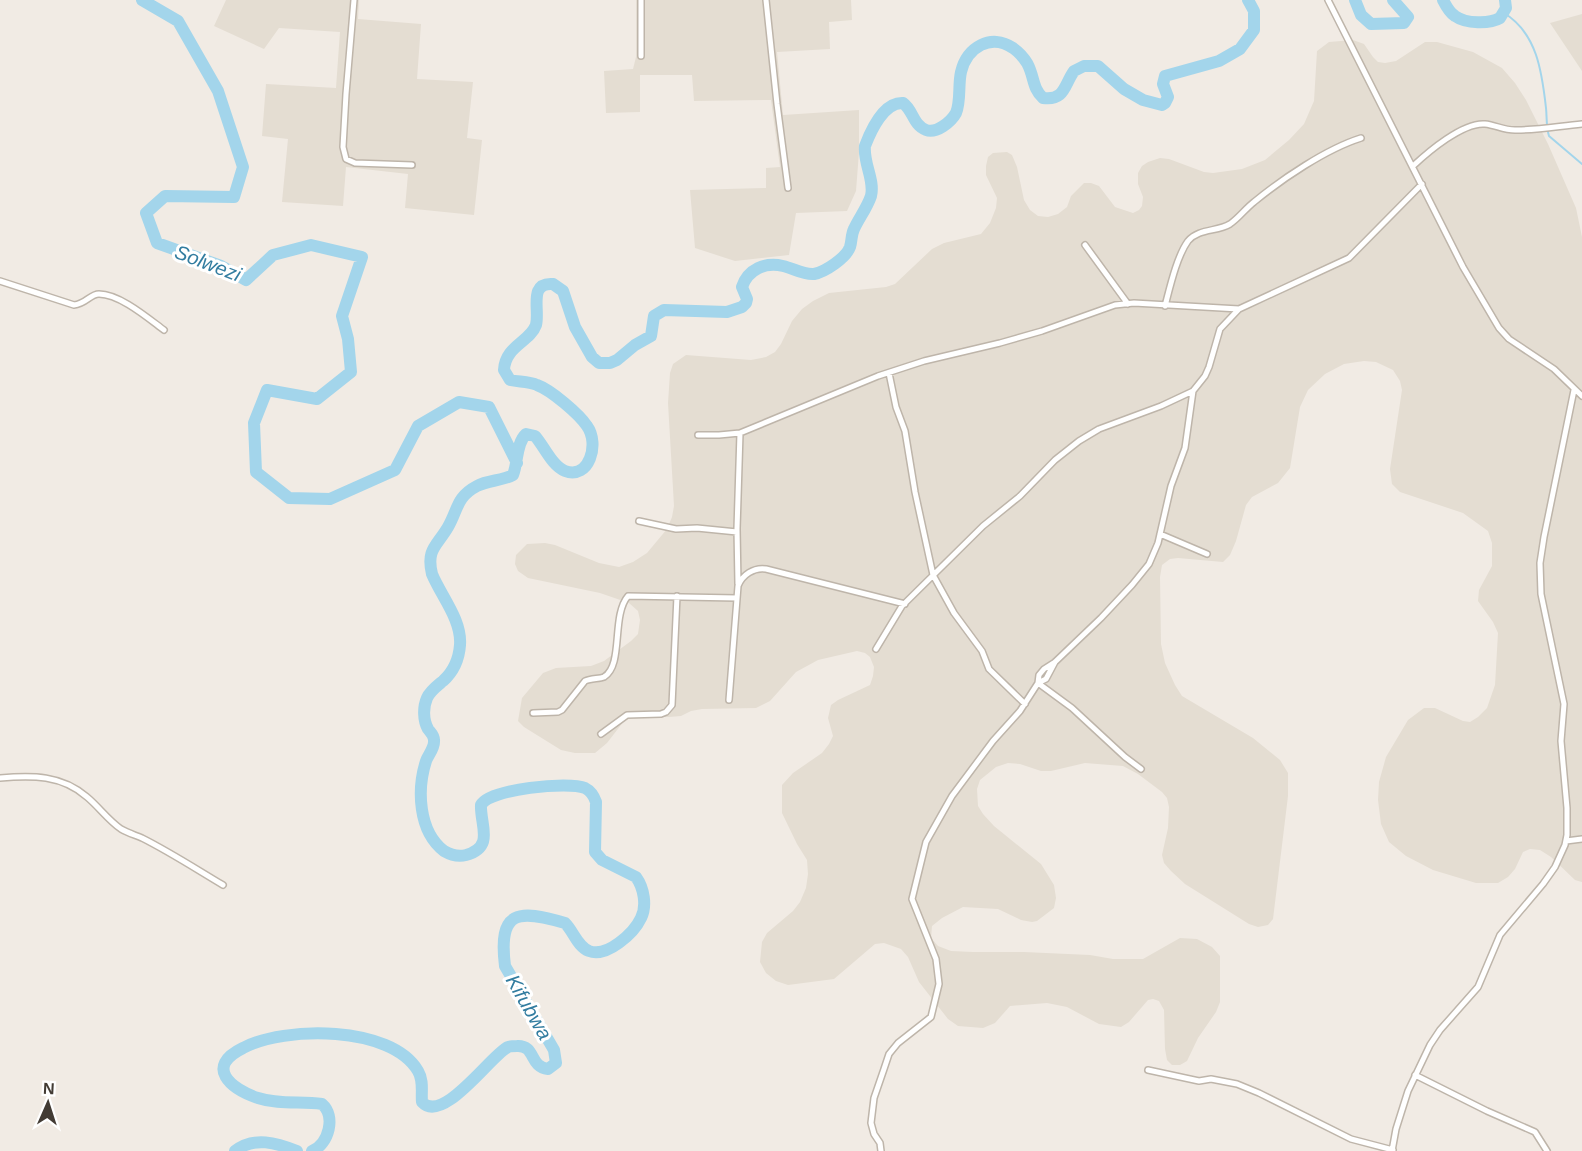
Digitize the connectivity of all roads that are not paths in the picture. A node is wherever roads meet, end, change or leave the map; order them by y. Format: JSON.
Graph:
{"nodes":[{"id":1,"x":354,"y":0,"type":"edge"},
{"id":2,"x":640,"y":0,"type":"edge"},
{"id":3,"x":766,"y":0,"type":"edge"},
{"id":4,"x":1328,"y":0,"type":"edge"},
{"id":5,"x":641,"y":56,"type":"dead end"},
{"id":6,"x":1582,"y":124,"type":"edge"},
{"id":7,"x":1360,"y":138,"type":"dead end"},
{"id":8,"x":412,"y":165,"type":"dead end"},
{"id":9,"x":1413,"y":166,"type":"junction"},
{"id":10,"x":1422,"y":184,"type":"junction"},
{"id":11,"x":788,"y":188,"type":"dead end"},
{"id":12,"x":1085,"y":245,"type":"dead end"},
{"id":13,"x":0,"y":281,"type":"edge"},
{"id":14,"x":1128,"y":304,"type":"junction"},
{"id":15,"x":1165,"y":306,"type":"junction"},
{"id":16,"x":1239,"y":309,"type":"junction"},
{"id":17,"x":164,"y":330,"type":"dead end"},
{"id":18,"x":889,"y":373,"type":"junction"},
{"id":19,"x":1574,"y":390,"type":"junction"},
{"id":20,"x":1193,"y":391,"type":"junction"},
{"id":21,"x":1582,"y":396,"type":"edge"},
{"id":22,"x":740,"y":433,"type":"junction"},
{"id":23,"x":698,"y":435,"type":"dead end"},
{"id":24,"x":639,"y":521,"type":"dead end"},
{"id":25,"x":737,"y":531,"type":"junction"},
{"id":26,"x":1160,"y":534,"type":"junction"},
{"id":27,"x":1207,"y":554,"type":"dead end"},
{"id":28,"x":933,"y":575,"type":"junction"},
{"id":29,"x":738,"y":586,"type":"junction"},
{"id":30,"x":677,"y":596,"type":"junction"},
{"id":31,"x":737,"y":598,"type":"junction"},
{"id":32,"x":905,"y":604,"type":"junction"},
{"id":33,"x":876,"y":649,"type":"dead end"},
{"id":34,"x":1038,"y":683,"type":"junction"},
{"id":35,"x":729,"y":700,"type":"dead end"},
{"id":36,"x":1025,"y":704,"type":"junction"},
{"id":37,"x":533,"y":713,"type":"dead end"},
{"id":38,"x":601,"y":734,"type":"dead end"},
{"id":39,"x":1141,"y":769,"type":"dead end"},
{"id":40,"x":0,"y":777,"type":"edge"},
{"id":41,"x":1582,"y":839,"type":"edge"},
{"id":42,"x":1566,"y":841,"type":"junction"},
{"id":43,"x":223,"y":885,"type":"dead end"},
{"id":44,"x":1148,"y":1070,"type":"dead end"},
{"id":45,"x":1415,"y":1075,"type":"junction"},
{"id":46,"x":881,"y":1151,"type":"edge"},
{"id":47,"x":1393,"y":1151,"type":"edge"},
{"id":48,"x":1547,"y":1151,"type":"edge"}],
"edges":[{"from":1,"to":8,"type":"street"},
{"from":2,"to":5,"type":"street"},
{"from":3,"to":11,"type":"street"},
{"from":4,"to":9,"type":"street"},
{"from":6,"to":9,"type":"street"},
{"from":7,"to":15,"type":"street"},
{"from":9,"to":10,"type":"street"},
{"from":10,"to":16,"type":"street"},
{"from":10,"to":19,"type":"street"},
{"from":12,"to":14,"type":"street"},
{"from":13,"to":17,"type":"street"},
{"from":14,"to":15,"type":"street"},
{"from":14,"to":18,"type":"street"},
{"from":15,"to":16,"type":"street"},
{"from":16,"to":20,"type":"street"},
{"from":18,"to":22,"type":"street"},
{"from":18,"to":28,"type":"street"},
{"from":19,"to":21,"type":"street"},
{"from":19,"to":42,"type":"street"},
{"from":20,"to":26,"type":"street"},
{"from":20,"to":28,"type":"street"},
{"from":22,"to":23,"type":"street"},
{"from":22,"to":25,"type":"street"},
{"from":24,"to":25,"type":"street"},
{"from":25,"to":29,"type":"street"},
{"from":26,"to":27,"type":"street"},
{"from":26,"to":34,"type":"street"},
{"from":28,"to":32,"type":"street"},
{"from":28,"to":36,"type":"street"},
{"from":29,"to":31,"type":"street"},
{"from":29,"to":32,"type":"street"},
{"from":30,"to":31,"type":"street"},
{"from":30,"to":37,"type":"street"},
{"from":30,"to":38,"type":"street"},
{"from":31,"to":35,"type":"street"},
{"from":32,"to":33,"type":"street"},
{"from":34,"to":36,"type":"street"},
{"from":34,"to":39,"type":"street"},
{"from":36,"to":46,"type":"street"},
{"from":40,"to":43,"type":"street"},
{"from":41,"to":42,"type":"street"},
{"from":42,"to":45,"type":"street"},
{"from":44,"to":47,"type":"street"},
{"from":45,"to":47,"type":"street"},
{"from":45,"to":48,"type":"street"}]}
